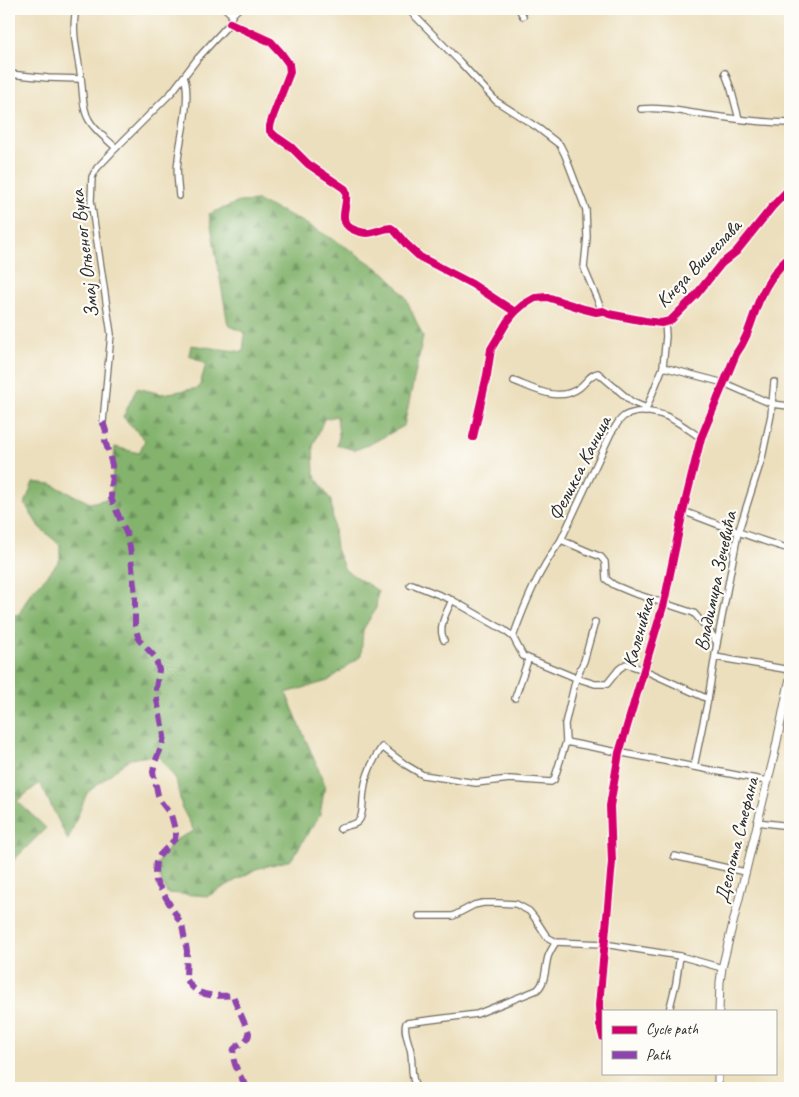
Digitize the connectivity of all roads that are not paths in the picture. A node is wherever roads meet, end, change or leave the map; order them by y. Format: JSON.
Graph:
{"nodes":[{"id":1,"x":76,"y":9,"type":"edge"},
{"id":2,"x":226,"y":9,"type":"edge"},
{"id":3,"x":238,"y":9,"type":"edge"},
{"id":4,"x":406,"y":9,"type":"edge"},
{"id":5,"x":519,"y":9,"type":"edge"},
{"id":6,"x":232,"y":15,"type":"junction"},
{"id":7,"x":523,"y":16,"type":"dead end"},
{"id":8,"x":230,"y":23,"type":"junction"},
{"id":9,"x":725,"y":73,"type":"dead end"},
{"id":10,"x":9,"y":74,"type":"edge"},
{"id":11,"x":184,"y":77,"type":"junction"},
{"id":12,"x":81,"y":79,"type":"junction"},
{"id":13,"x":641,"y":109,"type":"dead end"},
{"id":14,"x":739,"y":119,"type":"junction"},
{"id":15,"x":790,"y":123,"type":"edge"},
{"id":16,"x":116,"y":148,"type":"junction"},
{"id":17,"x":790,"y":188,"type":"edge"},
{"id":18,"x":179,"y":196,"type":"dead end"},
{"id":19,"x":790,"y":258,"type":"edge"},
{"id":20,"x":604,"y":311,"type":"junction"},
{"id":21,"x":514,"y":312,"type":"junction"},
{"id":22,"x":665,"y":322,"type":"junction"},
{"id":23,"x":663,"y":367,"type":"junction"},
{"id":24,"x":514,"y":381,"type":"dead end"},
{"id":25,"x":774,"y":382,"type":"dead end"},
{"id":26,"x":724,"y":383,"type":"junction"},
{"id":27,"x":772,"y":404,"type":"junction"},
{"id":28,"x":789,"y":406,"type":"dead end"},
{"id":29,"x":646,"y":410,"type":"junction"},
{"id":30,"x":103,"y":422,"type":"dead end"},
{"id":31,"x":474,"y":437,"type":"dead end"},
{"id":32,"x":700,"y":438,"type":"junction"},
{"id":33,"x":683,"y":511,"type":"junction"},
{"id":34,"x":738,"y":532,"type":"junction"},
{"id":35,"x":561,"y":540,"type":"junction"},
{"id":36,"x":790,"y":549,"type":"edge"},
{"id":37,"x":410,"y":585,"type":"dead end"},
{"id":38,"x":452,"y":600,"type":"junction"},
{"id":39,"x":664,"y":603,"type":"junction"},
{"id":40,"x":595,"y":622,"type":"dead end"},
{"id":41,"x":513,"y":637,"type":"junction"},
{"id":42,"x":444,"y":640,"type":"dead end"},
{"id":43,"x":717,"y":643,"type":"junction"},
{"id":44,"x":715,"y":657,"type":"junction"},
{"id":45,"x":528,"y":660,"type":"junction"},
{"id":46,"x":644,"y":670,"type":"junction"},
{"id":47,"x":790,"y":670,"type":"edge"},
{"id":48,"x":576,"y":678,"type":"junction"},
{"id":49,"x":790,"y":678,"type":"edge"},
{"id":50,"x":514,"y":698,"type":"dead end"},
{"id":51,"x":708,"y":699,"type":"junction"},
{"id":52,"x":566,"y":742,"type":"junction"},
{"id":53,"x":619,"y":753,"type":"junction"},
{"id":54,"x":694,"y":767,"type":"junction"},
{"id":55,"x":768,"y":781,"type":"junction"},
{"id":56,"x":758,"y":822,"type":"junction"},
{"id":57,"x":790,"y":826,"type":"edge"},
{"id":58,"x":340,"y":829,"type":"dead end"},
{"id":59,"x":674,"y":856,"type":"dead end"},
{"id":60,"x":745,"y":872,"type":"junction"},
{"id":61,"x":419,"y":916,"type":"dead end"},
{"id":62,"x":556,"y":942,"type":"junction"},
{"id":63,"x":604,"y":944,"type":"junction"},
{"id":64,"x":680,"y":956,"type":"junction"},
{"id":65,"x":722,"y":968,"type":"junction"},
{"id":66,"x":669,"y":1010,"type":"edge"},
{"id":67,"x":719,"y":1010,"type":"edge"},
{"id":68,"x":602,"y":1033,"type":"edge"},
{"id":69,"x":718,"y":1074,"type":"edge"},
{"id":70,"x":416,"y":1088,"type":"edge"},
{"id":71,"x":718,"y":1088,"type":"edge"}],
"edges":[{"from":1,"to":12,"type":"street"},
{"from":2,"to":6,"type":"street"},
{"from":3,"to":6,"type":"street"},
{"from":4,"to":20,"type":"street"},
{"from":5,"to":7,"type":"street"},
{"from":6,"to":8,"type":"street","name":"Змај Огњеног Вука"},
{"from":8,"to":11,"type":"street","name":"Змај Огњеног Вука"},
{"from":8,"to":21,"type":"street"},
{"from":9,"to":14,"type":"street"},
{"from":10,"to":12,"type":"street"},
{"from":11,"to":16,"type":"street","name":"Змај Огњеног Вука"},
{"from":11,"to":18,"type":"street"},
{"from":12,"to":16,"type":"street"},
{"from":13,"to":14,"type":"street"},
{"from":14,"to":15,"type":"street"},
{"from":16,"to":30,"type":"street","name":"Змај Огњеног Вука"},
{"from":17,"to":22,"type":"street","name":"Кнеза Вишеслава"},
{"from":19,"to":26,"type":"street","name":"Каленићка"},
{"from":20,"to":21,"type":"street","name":"Кнеза Вишеслава"},
{"from":20,"to":22,"type":"street","name":"Кнеза Вишеслава"},
{"from":21,"to":31,"type":"street","name":"Кнеза Вишеслава"},
{"from":22,"to":23,"type":"street"},
{"from":23,"to":26,"type":"street"},
{"from":23,"to":29,"type":"street"},
{"from":24,"to":29,"type":"street"},
{"from":25,"to":27,"type":"street","name":"Владимира Зечевића"},
{"from":26,"to":27,"type":"street"},
{"from":26,"to":32,"type":"street","name":"Каленићка"},
{"from":27,"to":28,"type":"street"},
{"from":27,"to":34,"type":"street","name":"Владимира Зечевића"},
{"from":29,"to":32,"type":"street"},
{"from":29,"to":35,"type":"street","name":"Феликса Каница"},
{"from":32,"to":33,"type":"street","name":"Каленићка"},
{"from":33,"to":34,"type":"street"},
{"from":33,"to":39,"type":"street","name":"Каленићка"},
{"from":34,"to":36,"type":"street"},
{"from":34,"to":43,"type":"street","name":"Владимира Зечевића"},
{"from":35,"to":39,"type":"street"},
{"from":35,"to":41,"type":"street","name":"Феликса Каница"},
{"from":37,"to":38,"type":"street"},
{"from":38,"to":41,"type":"street"},
{"from":38,"to":42,"type":"street"},
{"from":39,"to":43,"type":"street"},
{"from":39,"to":46,"type":"street","name":"Каленићка"},
{"from":40,"to":48,"type":"street"},
{"from":41,"to":45,"type":"street"},
{"from":43,"to":44,"type":"street","name":"Владимира Зечевића"},
{"from":44,"to":47,"type":"street"},
{"from":44,"to":51,"type":"street","name":"Владимира Зечевића"},
{"from":45,"to":48,"type":"street"},
{"from":45,"to":50,"type":"street"},
{"from":46,"to":48,"type":"street"},
{"from":46,"to":51,"type":"street"},
{"from":46,"to":53,"type":"street","name":"Каленићка"},
{"from":48,"to":52,"type":"street"},
{"from":49,"to":55,"type":"main road","name":"Деспота Стефана"},
{"from":51,"to":54,"type":"street","name":"Владимира Зечевића"},
{"from":52,"to":53,"type":"street"},
{"from":52,"to":58,"type":"street"},
{"from":53,"to":54,"type":"street"},
{"from":53,"to":63,"type":"street","name":"Каленићка"},
{"from":54,"to":55,"type":"street"},
{"from":55,"to":56,"type":"main road","name":"Деспота Стефана"},
{"from":56,"to":57,"type":"street"},
{"from":56,"to":60,"type":"main road","name":"Деспота Стефана"},
{"from":59,"to":60,"type":"street"},
{"from":60,"to":65,"type":"main road","name":"Деспота Стефана"},
{"from":61,"to":62,"type":"street"},
{"from":62,"to":63,"type":"street"},
{"from":62,"to":70,"type":"street"},
{"from":63,"to":64,"type":"street"},
{"from":63,"to":68,"type":"street","name":"Каленићка"},
{"from":64,"to":65,"type":"street"},
{"from":64,"to":66,"type":"street"},
{"from":65,"to":67,"type":"main road","name":"Деспота Стефана"},
{"from":69,"to":71,"type":"main road"}]}
